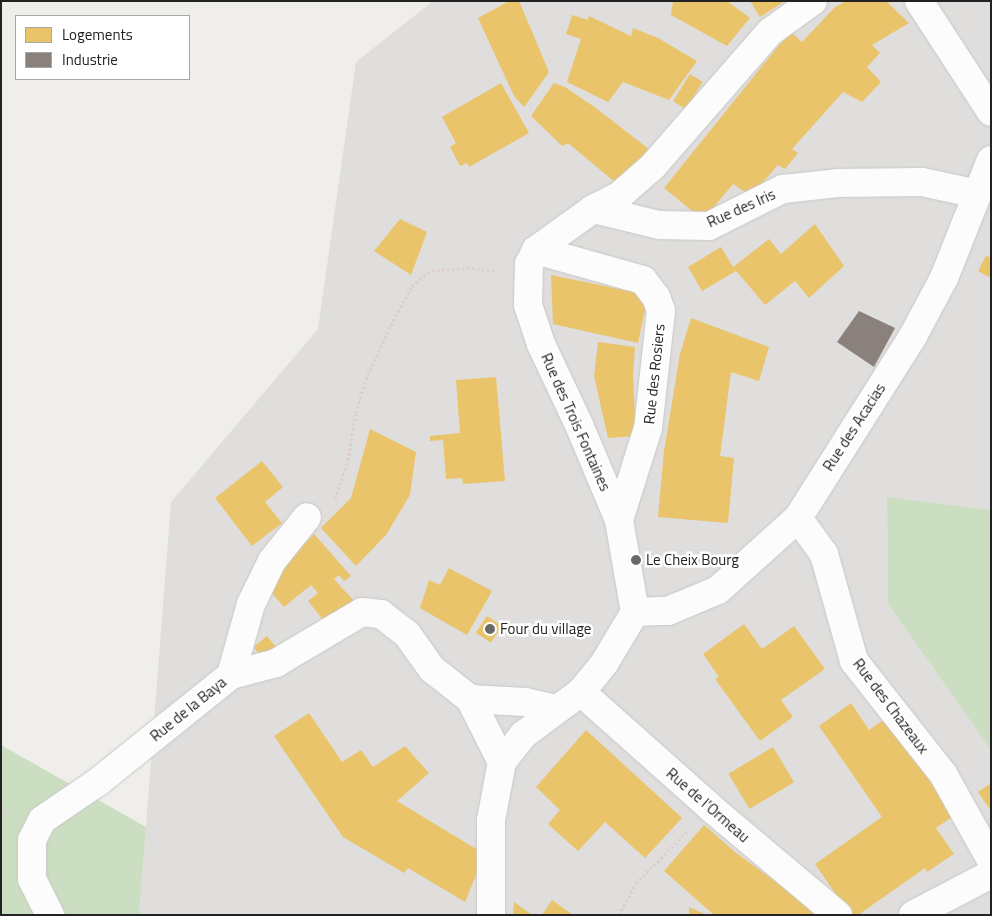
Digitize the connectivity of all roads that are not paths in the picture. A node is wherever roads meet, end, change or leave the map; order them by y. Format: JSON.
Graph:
{"nodes":[{"id":1,"x":813,"y":1,"type":"edge"},
{"id":2,"x":919,"y":1,"type":"edge"},
{"id":3,"x":991,"y":112,"type":"edge"},
{"id":4,"x":991,"y":160,"type":"edge"},
{"id":5,"x":978,"y":194,"type":"junction"},
{"id":6,"x":593,"y":209,"type":"junction"},
{"id":7,"x":536,"y":250,"type":"junction"},
{"id":8,"x":307,"y":517,"type":"road end"},
{"id":9,"x":798,"y":518,"type":"junction"},
{"id":10,"x":619,"y":520,"type":"junction"},
{"id":11,"x":634,"y":612,"type":"junction"},
{"id":12,"x":231,"y":675,"type":"junction"},
{"id":13,"x":581,"y":692,"type":"junction"},
{"id":14,"x":470,"y":699,"type":"junction"},
{"id":15,"x":556,"y":709,"type":"junction"},
{"id":16,"x":502,"y":762,"type":"junction"},
{"id":17,"x":991,"y":860,"type":"edge"},
{"id":18,"x":991,"y":874,"type":"edge"},
{"id":19,"x":50,"y":915,"type":"edge"},
{"id":20,"x":491,"y":915,"type":"edge"},
{"id":21,"x":838,"y":915,"type":"edge"},
{"id":22,"x":913,"y":915,"type":"edge"}],
"edges":[{"from":1,"to":6,"type":"street"},
{"from":2,"to":3,"type":"street"},
{"from":4,"to":5,"type":"street","name":"Rue des Acacias"},
{"from":5,"to":6,"type":"street","name":"Rue des Iris"},
{"from":5,"to":9,"type":"street","name":"Rue des Acacias"},
{"from":6,"to":7,"type":"street"},
{"from":7,"to":10,"type":"street","name":"Rue des Trois Fontaines"},
{"from":7,"to":10,"type":"street","name":"Rue des Rosiers"},
{"from":8,"to":12,"type":"street"},
{"from":9,"to":11,"type":"street","name":"Rue des Acacias"},
{"from":9,"to":17,"type":"street","name":"Rue des Chazeaux"},
{"from":10,"to":11,"type":"street","name":"Rue des Trois Fontaines"},
{"from":11,"to":13,"type":"street"},
{"from":12,"to":14,"type":"street","name":"Rue de la Baya"},
{"from":12,"to":19,"type":"street","name":"Rue de la Baya"},
{"from":13,"to":15,"type":"street"},
{"from":13,"to":21,"type":"street","name":"Rue de l'Ormeau"},
{"from":14,"to":15,"type":"street"},
{"from":14,"to":16,"type":"street","name":"Rue de la Baya"},
{"from":15,"to":16,"type":"street"},
{"from":16,"to":20,"type":"street"},
{"from":18,"to":22,"type":"street"}]}
